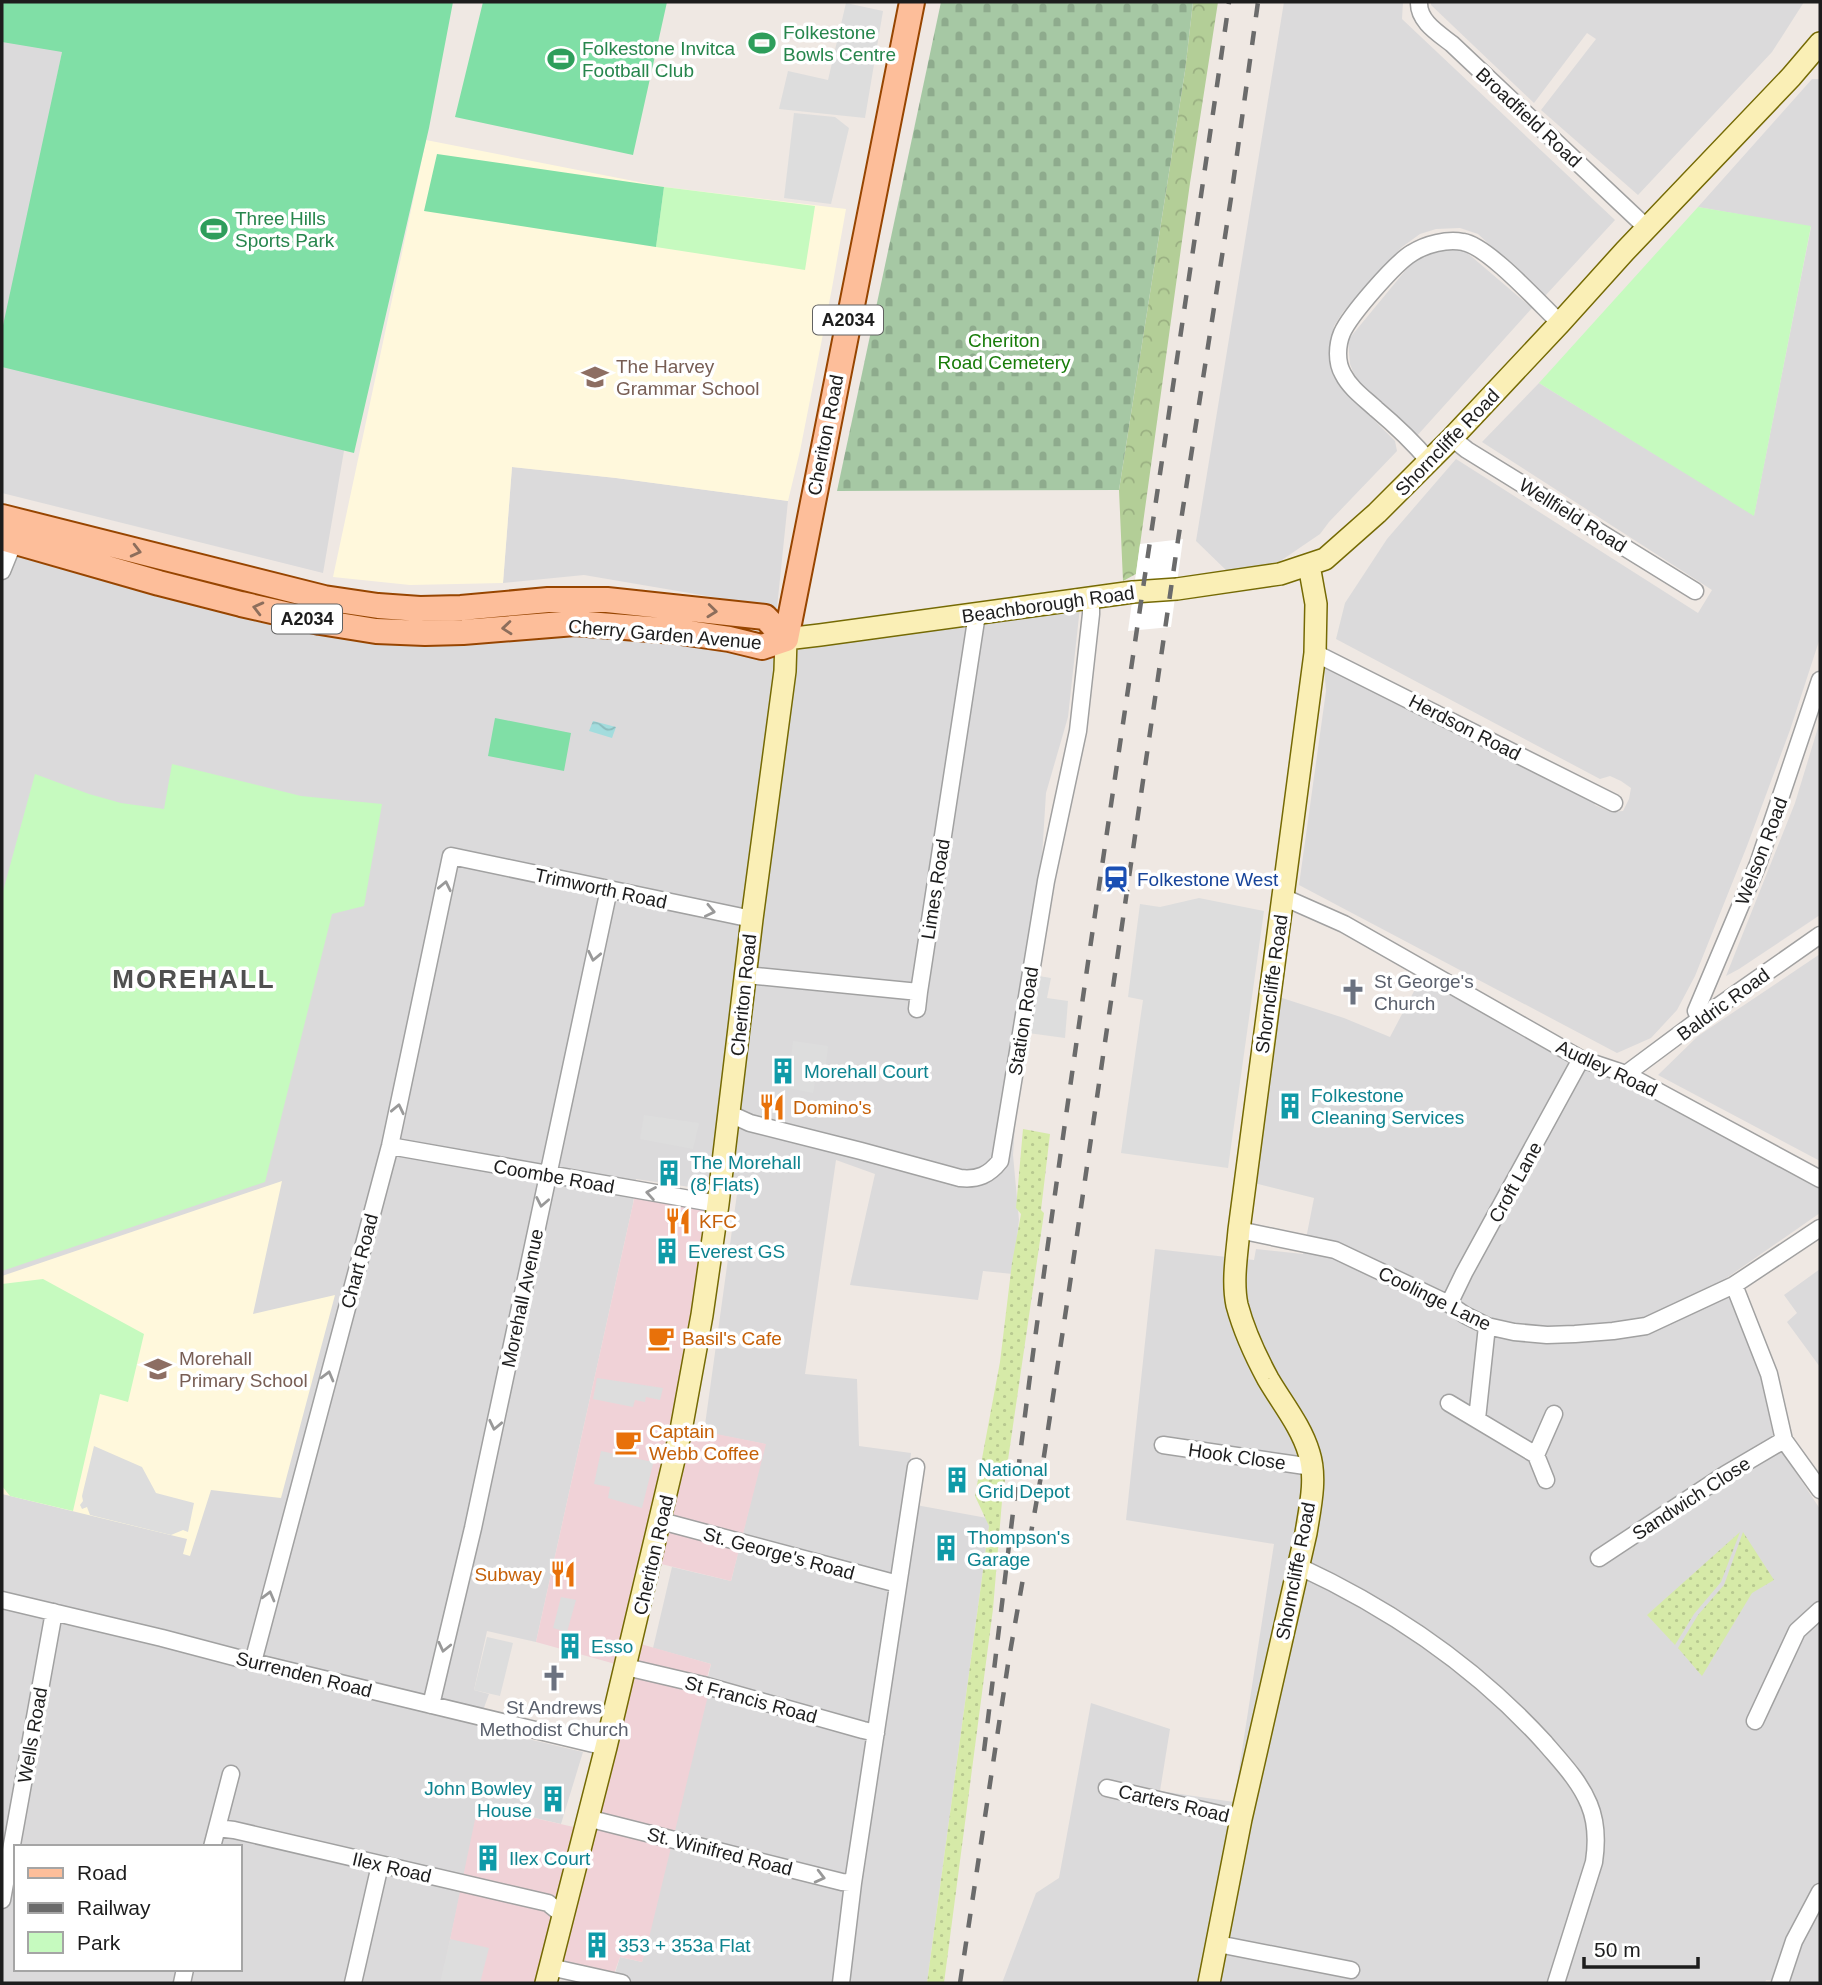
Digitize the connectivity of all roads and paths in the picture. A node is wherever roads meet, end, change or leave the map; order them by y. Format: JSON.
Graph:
{"nodes":[{"id":1,"x":912,"y":2,"type":"edge"},
{"id":2,"x":1419,"y":2,"type":"edge"},
{"id":3,"x":1820,"y":43,"type":"edge"},
{"id":4,"x":1647,"y":228,"type":"junction"},
{"id":5,"x":1560,"y":324,"type":"junction"},
{"id":6,"x":1452,"y":438,"type":"junction"},
{"id":7,"x":1429,"y":461,"type":"junction"},
{"id":8,"x":10,"y":530,"type":"edge"},
{"id":9,"x":46,"y":550,"type":"junction"},
{"id":10,"x":1309,"y":565,"type":"junction"},
{"id":11,"x":2,"y":572,"type":"edge"},
{"id":12,"x":1695,"y":591,"type":"dead end"},
{"id":13,"x":1091,"y":599,"type":"junction"},
{"id":14,"x":977,"y":614,"type":"junction"},
{"id":15,"x":786,"y":639,"type":"junction"},
{"id":16,"x":1315,"y":653,"type":"junction"},
{"id":17,"x":1820,"y":680,"type":"edge"},
{"id":18,"x":1614,"y":803,"type":"dead end"},
{"id":19,"x":451,"y":856,"type":"joint"},
{"id":20,"x":609,"y":889,"type":"junction"},
{"id":21,"x":1283,"y":897,"type":"junction"},
{"id":22,"x":752,"y":919,"type":"junction"},
{"id":23,"x":1820,"y":935,"type":"edge"},
{"id":24,"x":746,"y":975,"type":"junction"},
{"id":25,"x":919,"y":992,"type":"junction"},
{"id":26,"x":917,"y":1009,"type":"dead end"},
{"id":27,"x":1700,"y":1019,"type":"junction"},
{"id":28,"x":1581,"y":1059,"type":"junction"},
{"id":29,"x":1626,"y":1074,"type":"junction"},
{"id":30,"x":730,"y":1114,"type":"junction"},
{"id":31,"x":390,"y":1146,"type":"junction"},
{"id":32,"x":548,"y":1174,"type":"junction"},
{"id":33,"x":1820,"y":1179,"type":"edge"},
{"id":34,"x":718,"y":1204,"type":"junction"},
{"id":35,"x":1820,"y":1228,"type":"edge"},
{"id":36,"x":1239,"y":1230,"type":"junction"},
{"id":37,"x":1734,"y":1285,"type":"junction"},
{"id":38,"x":1449,"y":1304,"type":"junction"},
{"id":39,"x":1487,"y":1326,"type":"junction"},
{"id":40,"x":1449,"y":1403,"type":"dead end"},
{"id":41,"x":1554,"y":1414,"type":"dead end"},
{"id":42,"x":1477,"y":1419,"type":"junction"},
{"id":43,"x":1784,"y":1440,"type":"junction"},
{"id":44,"x":1163,"y":1445,"type":"dead end"},
{"id":45,"x":1536,"y":1455,"type":"junction"},
{"id":46,"x":916,"y":1467,"type":"dead end"},
{"id":47,"x":1312,"y":1467,"type":"junction"},
{"id":48,"x":1817,"y":1479,"type":"edge"},
{"id":49,"x":1546,"y":1480,"type":"dead end"},
{"id":50,"x":661,"y":1521,"type":"junction"},
{"id":51,"x":1598,"y":1558,"type":"dead end"},
{"id":52,"x":1298,"y":1566,"type":"junction"},
{"id":53,"x":898,"y":1584,"type":"junction"},
{"id":54,"x":2,"y":1600,"type":"edge"},
{"id":55,"x":1820,"y":1610,"type":"edge"},
{"id":56,"x":54,"y":1612,"type":"junction"},
{"id":57,"x":253,"y":1662,"type":"junction"},
{"id":58,"x":626,"y":1667,"type":"junction"},
{"id":59,"x":431,"y":1705,"type":"junction"},
{"id":60,"x":1755,"y":1721,"type":"dead end"},
{"id":61,"x":876,"y":1732,"type":"junction"},
{"id":62,"x":606,"y":1747,"type":"junction"},
{"id":63,"x":231,"y":1774,"type":"dead end"},
{"id":64,"x":1107,"y":1788,"type":"dead end"},
{"id":65,"x":587,"y":1818,"type":"junction"},
{"id":66,"x":1241,"y":1819,"type":"junction"},
{"id":67,"x":217,"y":1828,"type":"junction"},
{"id":68,"x":213,"y":1845,"type":"edge"},
{"id":69,"x":380,"y":1865,"type":"junction"},
{"id":70,"x":853,"y":1883,"type":"junction"},
{"id":71,"x":1820,"y":1892,"type":"edge"},
{"id":72,"x":2,"y":1900,"type":"edge"},
{"id":73,"x":563,"y":1914,"type":"junction"},
{"id":74,"x":1218,"y":1944,"type":"junction"},
{"id":75,"x":1351,"y":1970,"type":"dead end"},
{"id":76,"x":548,"y":1975,"type":"edge"},
{"id":77,"x":353,"y":1983,"type":"edge"},
{"id":78,"x":622,"y":1983,"type":"edge"},
{"id":79,"x":841,"y":1983,"type":"edge"},
{"id":80,"x":1209,"y":1983,"type":"edge"},
{"id":81,"x":1556,"y":1983,"type":"edge"},
{"id":82,"x":1780,"y":1983,"type":"edge"}],
"edges":[{"from":1,"to":15,"type":"main road","name":"Cheriton Road","number":"A2034"},
{"from":2,"to":4,"type":"street","name":"Broadfield Road"},
{"from":3,"to":4,"type":"main road","name":"Shorncliffe Road"},
{"from":4,"to":5,"type":"main road","name":"Shorncliffe Road"},
{"from":5,"to":6,"type":"main road","name":"Shorncliffe Road"},
{"from":5,"to":7,"type":"street"},
{"from":6,"to":7,"type":"main road","name":"Shorncliffe Road"},
{"from":6,"to":12,"type":"street","name":"Wellfield Road"},
{"from":7,"to":10,"type":"main road","name":"Shorncliffe Road"},
{"from":8,"to":9,"type":"main road","name":"Cherry Garden Avenue","number":"A2034"},
{"from":8,"to":11,"type":"street"},
{"from":8,"to":15,"type":"main road","name":"Cherry Garden Avenue","number":"A2034","one_way":true},
{"from":9,"to":11,"type":"street"},
{"from":15,"to":9,"type":"main road","name":"Cherry Garden Avenue","number":"A2034","one_way":true},
{"from":10,"to":13,"type":"main road","name":"Beachborough Road"},
{"from":10,"to":16,"type":"main road","name":"Shorncliffe Road"},
{"from":13,"to":14,"type":"main road","name":"Beachborough Road"},
{"from":13,"to":30,"type":"street","name":"Station Road"},
{"from":14,"to":15,"type":"main road","name":"Beachborough Road"},
{"from":14,"to":25,"type":"street","name":"Limes Road"},
{"from":15,"to":22,"type":"main road","name":"Cheriton Road"},
{"from":16,"to":18,"type":"street","name":"Herdson Road"},
{"from":16,"to":21,"type":"main road","name":"Shorncliffe Road"},
{"from":17,"to":27,"type":"street","name":"Welson Road"},
{"from":19,"to":20,"type":"street","name":"Trimworth Road"},
{"from":31,"to":19,"type":"street","name":"Chart Road","one_way":true},
{"from":20,"to":22,"type":"street","name":"Trimworth Road","one_way":true},
{"from":20,"to":32,"type":"street","name":"Morehall Avenue","one_way":true},
{"from":21,"to":28,"type":"street","name":"Audley Road"},
{"from":21,"to":36,"type":"main road","name":"Shorncliffe Road"},
{"from":22,"to":24,"type":"main road","name":"Cheriton Road"},
{"from":23,"to":27,"type":"street","name":"Baldric Road"},
{"from":24,"to":25,"type":"street"},
{"from":24,"to":30,"type":"main road","name":"Cheriton Road"},
{"from":25,"to":26,"type":"street","name":"Limes Road"},
{"from":27,"to":29,"type":"street","name":"Baldric Road"},
{"from":28,"to":29,"type":"street","name":"Audley Road"},
{"from":28,"to":38,"type":"street","name":"Croft Lane"},
{"from":29,"to":33,"type":"street","name":"Audley Road"},
{"from":30,"to":34,"type":"main road","name":"Cheriton Road"},
{"from":31,"to":32,"type":"street","name":"Coombe Road"},
{"from":57,"to":31,"type":"street","name":"Chart Road","one_way":true},
{"from":34,"to":32,"type":"street","name":"Coombe Road","one_way":true},
{"from":32,"to":59,"type":"street","name":"Morehall Avenue","one_way":true},
{"from":34,"to":50,"type":"main road","name":"Cheriton Road"},
{"from":35,"to":37,"type":"street","name":"Coolinge Lane"},
{"from":36,"to":38,"type":"street","name":"Coolinge Lane"},
{"from":36,"to":47,"type":"main road","name":"Shorncliffe Road"},
{"from":37,"to":39,"type":"street","name":"Coolinge Lane"},
{"from":37,"to":43,"type":"street"},
{"from":38,"to":39,"type":"street","name":"Coolinge Lane"},
{"from":39,"to":42,"type":"street"},
{"from":40,"to":42,"type":"street"},
{"from":41,"to":45,"type":"street"},
{"from":42,"to":45,"type":"street"},
{"from":43,"to":48,"type":"street"},
{"from":43,"to":51,"type":"street","name":"Sandwich Close"},
{"from":44,"to":47,"type":"street","name":"Hook Close"},
{"from":45,"to":49,"type":"street"},
{"from":46,"to":53,"type":"street"},
{"from":47,"to":52,"type":"main road","name":"Shorncliffe Road"},
{"from":50,"to":53,"type":"street","name":"St. George's Road"},
{"from":50,"to":58,"type":"main road","name":"Cheriton Road"},
{"from":52,"to":66,"type":"main road","name":"Shorncliffe Road"},
{"from":52,"to":81,"type":"street"},
{"from":53,"to":61,"type":"street"},
{"from":54,"to":56,"type":"street","name":"Surrenden Road"},
{"from":55,"to":60,"type":"street"},
{"from":56,"to":57,"type":"street","name":"Surrenden Road"},
{"from":56,"to":72,"type":"street","name":"Wells Road"},
{"from":57,"to":59,"type":"street","name":"Surrenden Road"},
{"from":58,"to":61,"type":"street","name":"St Francis Road"},
{"from":58,"to":62,"type":"main road","name":"Cheriton Road"},
{"from":59,"to":62,"type":"street","name":"Surrenden Road"},
{"from":61,"to":70,"type":"street"},
{"from":62,"to":65,"type":"main road","name":"Cheriton Road"},
{"from":63,"to":67,"type":"street"},
{"from":64,"to":66,"type":"street","name":"Carters Road"},
{"from":65,"to":70,"type":"street","name":"St. Winifred Road","one_way":true},
{"from":65,"to":73,"type":"main road","name":"Cheriton Road"},
{"from":66,"to":74,"type":"main road","name":"Shorncliffe Road"},
{"from":67,"to":68,"type":"street"},
{"from":67,"to":69,"type":"street","name":"Ilex Road"},
{"from":69,"to":73,"type":"street","name":"Ilex Road"},
{"from":69,"to":77,"type":"street"},
{"from":70,"to":79,"type":"street"},
{"from":71,"to":82,"type":"street"},
{"from":73,"to":76,"type":"main road","name":"Cheriton Road"},
{"from":74,"to":75,"type":"street"},
{"from":74,"to":80,"type":"main road","name":"Shorncliffe Road"},
{"from":76,"to":78,"type":"street"}]}
